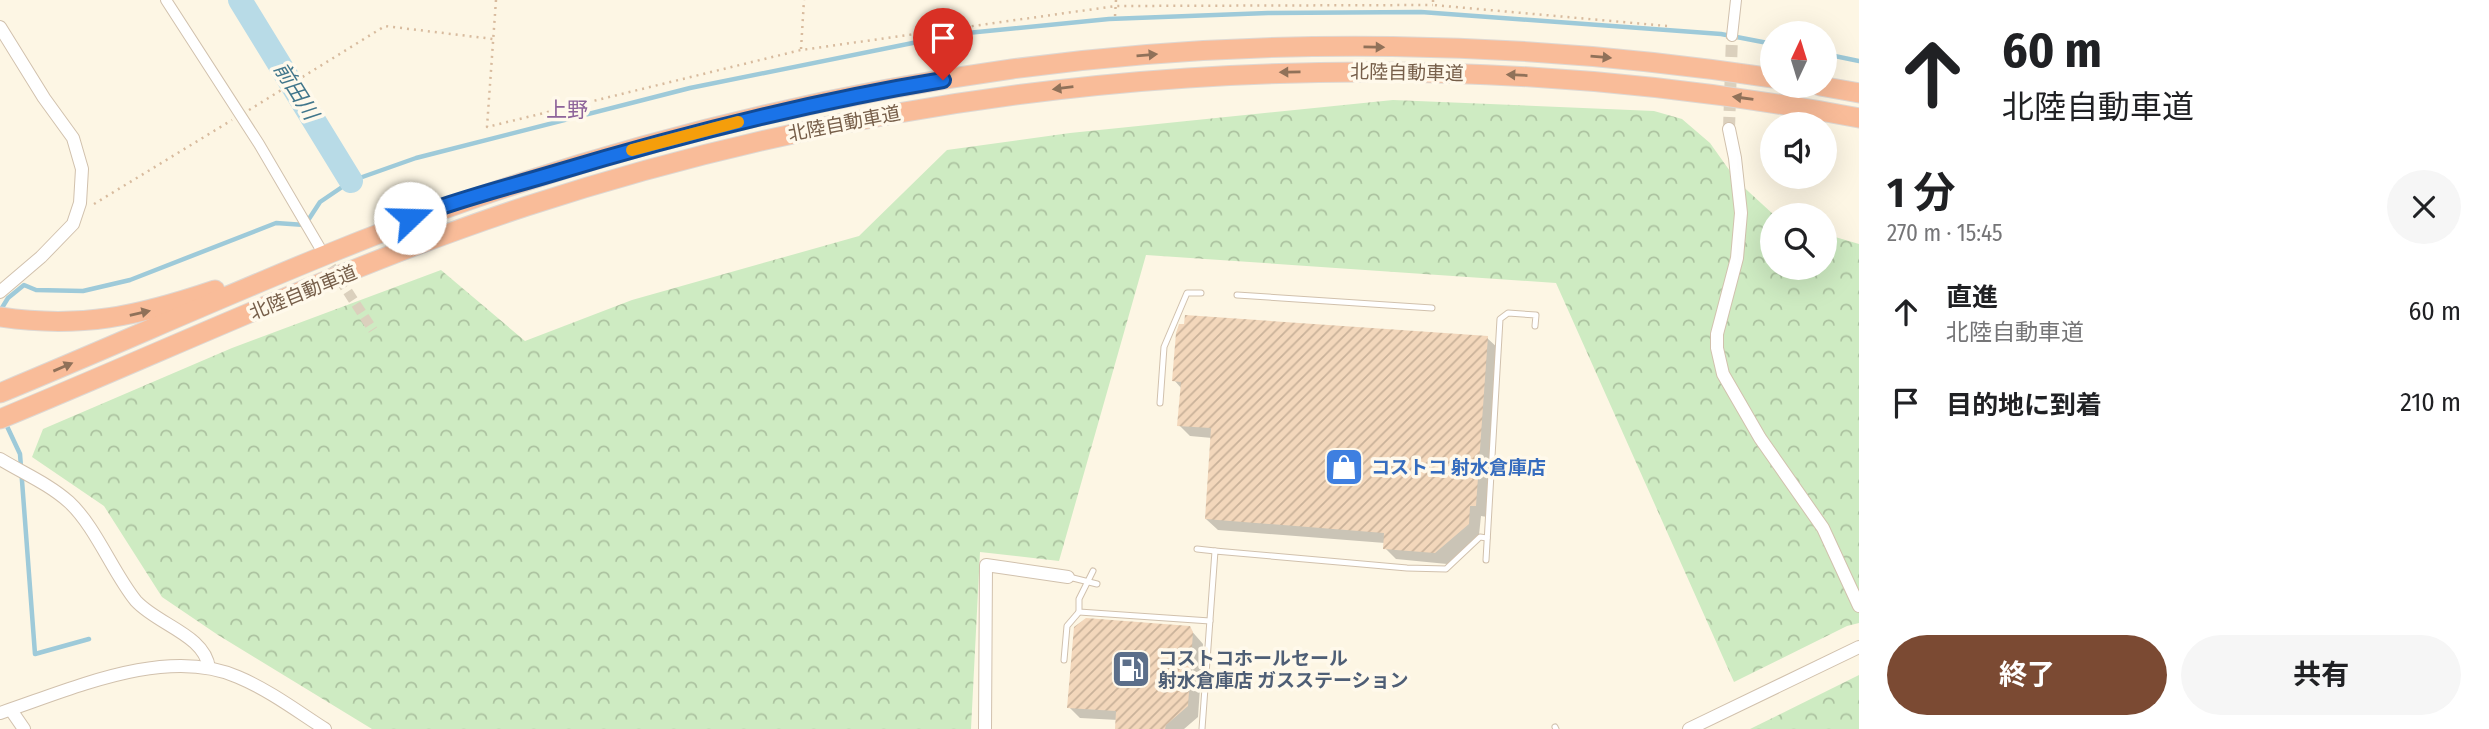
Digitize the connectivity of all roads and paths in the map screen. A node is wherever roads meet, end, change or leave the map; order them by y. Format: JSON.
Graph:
{"nodes":[{"id":1,"x":166,"y":0,"type":"edge"},
{"id":2,"x":496,"y":0,"type":"edge"},
{"id":3,"x":804,"y":0,"type":"edge"},
{"id":4,"x":1116,"y":0,"type":"edge"},
{"id":5,"x":1433,"y":0,"type":"edge"},
{"id":6,"x":1736,"y":0,"type":"edge"},
{"id":7,"x":1433,"y":5,"type":"junction"},
{"id":8,"x":1116,"y":6,"type":"junction"},
{"id":9,"x":1115,"y":16,"type":"dead end"},
{"id":10,"x":1667,"y":26,"type":"dead end"},
{"id":11,"x":0,"y":27,"type":"edge"},
{"id":12,"x":1732,"y":36,"type":"tunnel mouth"},
{"id":13,"x":493,"y":39,"type":"junction"},
{"id":14,"x":801,"y":50,"type":"junction"},
{"id":15,"x":1760,"y":76,"type":"edge"},
{"id":16,"x":1838,"y":89,"type":"edge"},
{"id":17,"x":1859,"y":93,"type":"edge"},
{"id":18,"x":240,"y":115,"type":"junction"},
{"id":19,"x":1859,"y":118,"type":"edge"},
{"id":20,"x":1729,"y":129,"type":"tunnel mouth"},
{"id":21,"x":518,"y":184,"type":"junction"},
{"id":22,"x":76,"y":215,"type":"junction"},
{"id":23,"x":320,"y":248,"type":"tunnel mouth"},
{"id":24,"x":0,"y":292,"type":"edge"},
{"id":25,"x":1201,"y":293,"type":"dead end"},
{"id":26,"x":1237,"y":295,"type":"dead end"},
{"id":27,"x":1432,"y":309,"type":"dead end"},
{"id":28,"x":0,"y":317,"type":"edge"},
{"id":29,"x":1535,"y":326,"type":"dead end"},
{"id":30,"x":0,"y":393,"type":"edge"},
{"id":31,"x":1160,"y":403,"type":"dead end"},
{"id":32,"x":5,"y":424,"type":"edge"},
{"id":33,"x":0,"y":459,"type":"edge"},
{"id":34,"x":1487,"y":538,"type":"junction"},
{"id":35,"x":1197,"y":549,"type":"dead end"},
{"id":36,"x":1216,"y":551,"type":"junction"},
{"id":37,"x":1486,"y":560,"type":"dead end"},
{"id":38,"x":1093,"y":571,"type":"dead end"},
{"id":39,"x":1068,"y":577,"type":"joint"},
{"id":40,"x":1089,"y":582,"type":"junction"},
{"id":41,"x":1097,"y":584,"type":"dead end"},
{"id":42,"x":1859,"y":606,"type":"edge"},
{"id":43,"x":1079,"y":612,"type":"junction"},
{"id":44,"x":1210,"y":621,"type":"junction"},
{"id":45,"x":1859,"y":647,"type":"edge"},
{"id":46,"x":1064,"y":660,"type":"dead end"},
{"id":47,"x":209,"y":668,"type":"junction"},
{"id":48,"x":6,"y":711,"type":"edge"},
{"id":49,"x":24,"y":729,"type":"edge"},
{"id":50,"x":325,"y":729,"type":"edge"},
{"id":51,"x":985,"y":729,"type":"edge"},
{"id":52,"x":1202,"y":729,"type":"edge"},
{"id":53,"x":1689,"y":729,"type":"edge"}],
"edges":[{"from":1,"to":18,"type":"street"},
{"from":2,"to":13,"type":"path"},
{"from":3,"to":14,"type":"path"},
{"from":4,"to":8,"type":"path"},
{"from":5,"to":7,"type":"path"},
{"from":6,"to":12,"type":"street"},
{"from":7,"to":8,"type":"path"},
{"from":7,"to":10,"type":"path"},
{"from":8,"to":9,"type":"path"},
{"from":8,"to":14,"type":"path"},
{"from":11,"to":22,"type":"street"},
{"from":13,"to":14,"type":"path"},
{"from":13,"to":18,"type":"path"},
{"from":21,"to":15,"type":"highway","name":"北陸自動車道","one_way":true},
{"from":16,"to":17,"type":"highway"},
{"from":18,"to":22,"type":"path"},
{"from":18,"to":23,"type":"street"},
{"from":19,"to":32,"type":"highway","name":"北陸自動車道","one_way":true},
{"from":20,"to":42,"type":"street"},
{"from":28,"to":21,"type":"highway","one_way":true},
{"from":30,"to":21,"type":"highway","name":"北陸自動車道","one_way":true},
{"from":22,"to":24,"type":"street"},
{"from":25,"to":31,"type":"lane"},
{"from":26,"to":27,"type":"lane"},
{"from":29,"to":34,"type":"lane"},
{"from":33,"to":47,"type":"street"},
{"from":34,"to":36,"type":"lane"},
{"from":34,"to":37,"type":"lane"},
{"from":35,"to":36,"type":"lane"},
{"from":36,"to":44,"type":"lane"},
{"from":38,"to":40,"type":"lane"},
{"from":39,"to":40,"type":"lane"},
{"from":39,"to":51,"type":"street"},
{"from":40,"to":41,"type":"lane"},
{"from":40,"to":43,"type":"lane"},
{"from":43,"to":44,"type":"lane"},
{"from":43,"to":46,"type":"lane"},
{"from":44,"to":52,"type":"lane"},
{"from":45,"to":53,"type":"street"},
{"from":47,"to":48,"type":"street"},
{"from":47,"to":50,"type":"street"},
{"from":48,"to":49,"type":"street"}]}
